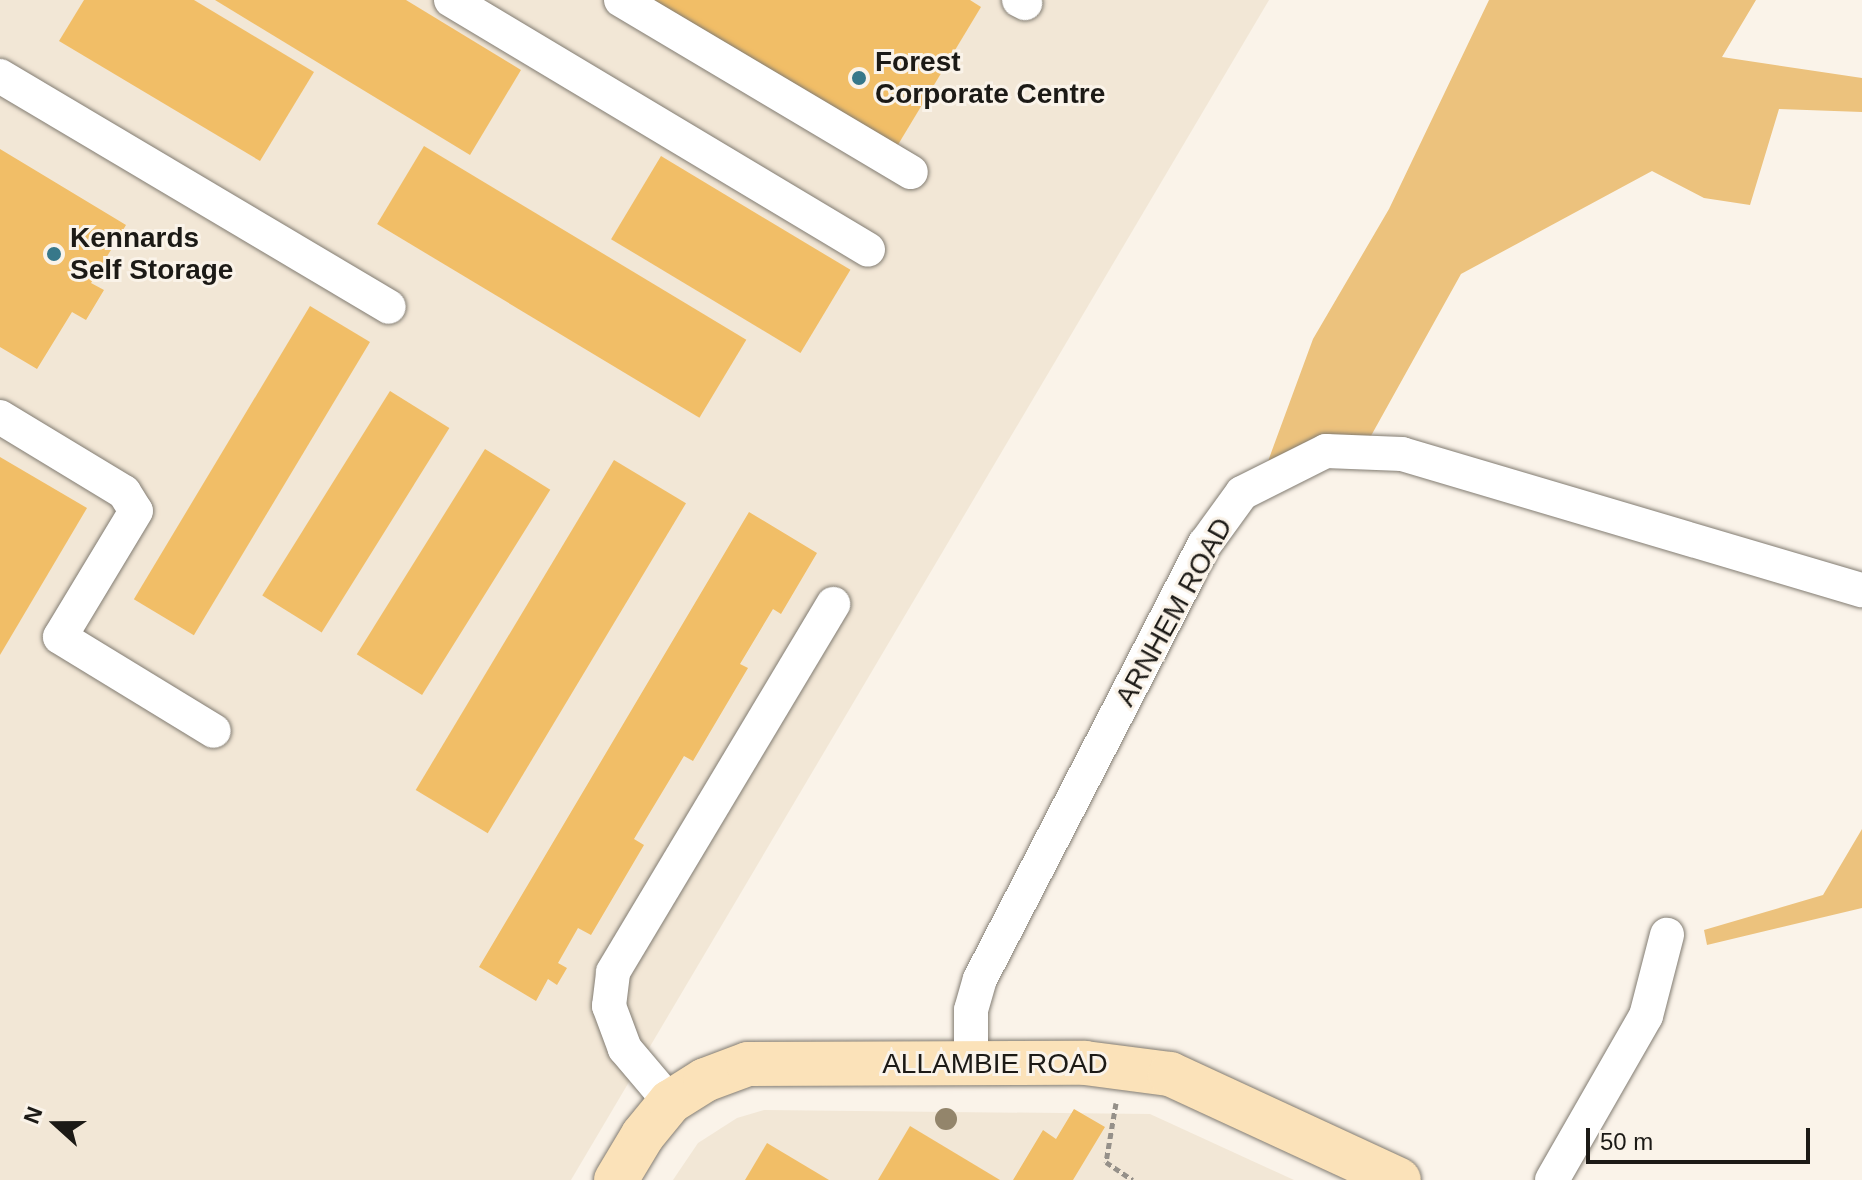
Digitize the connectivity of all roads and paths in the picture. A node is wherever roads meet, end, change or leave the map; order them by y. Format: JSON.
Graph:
{"nodes":[{"id":1,"x":451,"y":0,"type":"edge"},
{"id":2,"x":621,"y":0,"type":"edge"},
{"id":3,"x":0,"y":76,"type":"edge"},
{"id":4,"x":911,"y":172,"type":"dead end"},
{"id":5,"x":868,"y":250,"type":"dead end"},
{"id":6,"x":389,"y":307,"type":"dead end"},
{"id":7,"x":0,"y":417,"type":"edge"},
{"id":8,"x":1862,"y":590,"type":"edge"},
{"id":9,"x":833,"y":604,"type":"dead end"},
{"id":10,"x":214,"y":731,"type":"dead end"},
{"id":11,"x":1667,"y":935,"type":"dead end"},
{"id":12,"x":971,"y":1063,"type":"junction"},
{"id":13,"x":670,"y":1102,"type":"junction"},
{"id":14,"x":1116,"y":1103,"type":"dead end"},
{"id":15,"x":1393,"y":1179,"type":"edge"},
{"id":16,"x":616,"y":1180,"type":"edge"},
{"id":17,"x":1133,"y":1180,"type":"edge"},
{"id":18,"x":1552,"y":1180,"type":"edge"}],
"edges":[{"from":1,"to":5,"type":"street"},
{"from":2,"to":4,"type":"street"},
{"from":3,"to":6,"type":"street"},
{"from":7,"to":10,"type":"street"},
{"from":8,"to":12,"type":"street","name":"ARNHEM ROAD"},
{"from":9,"to":13,"type":"street"},
{"from":11,"to":18,"type":"street"},
{"from":12,"to":13,"type":"main road","name":"ALLAMBIE ROAD"},
{"from":12,"to":15,"type":"main road","name":"ALLAMBIE ROAD"},
{"from":13,"to":16,"type":"main road","name":"ALLAMBIE ROAD"},
{"from":14,"to":17,"type":"path"}]}
